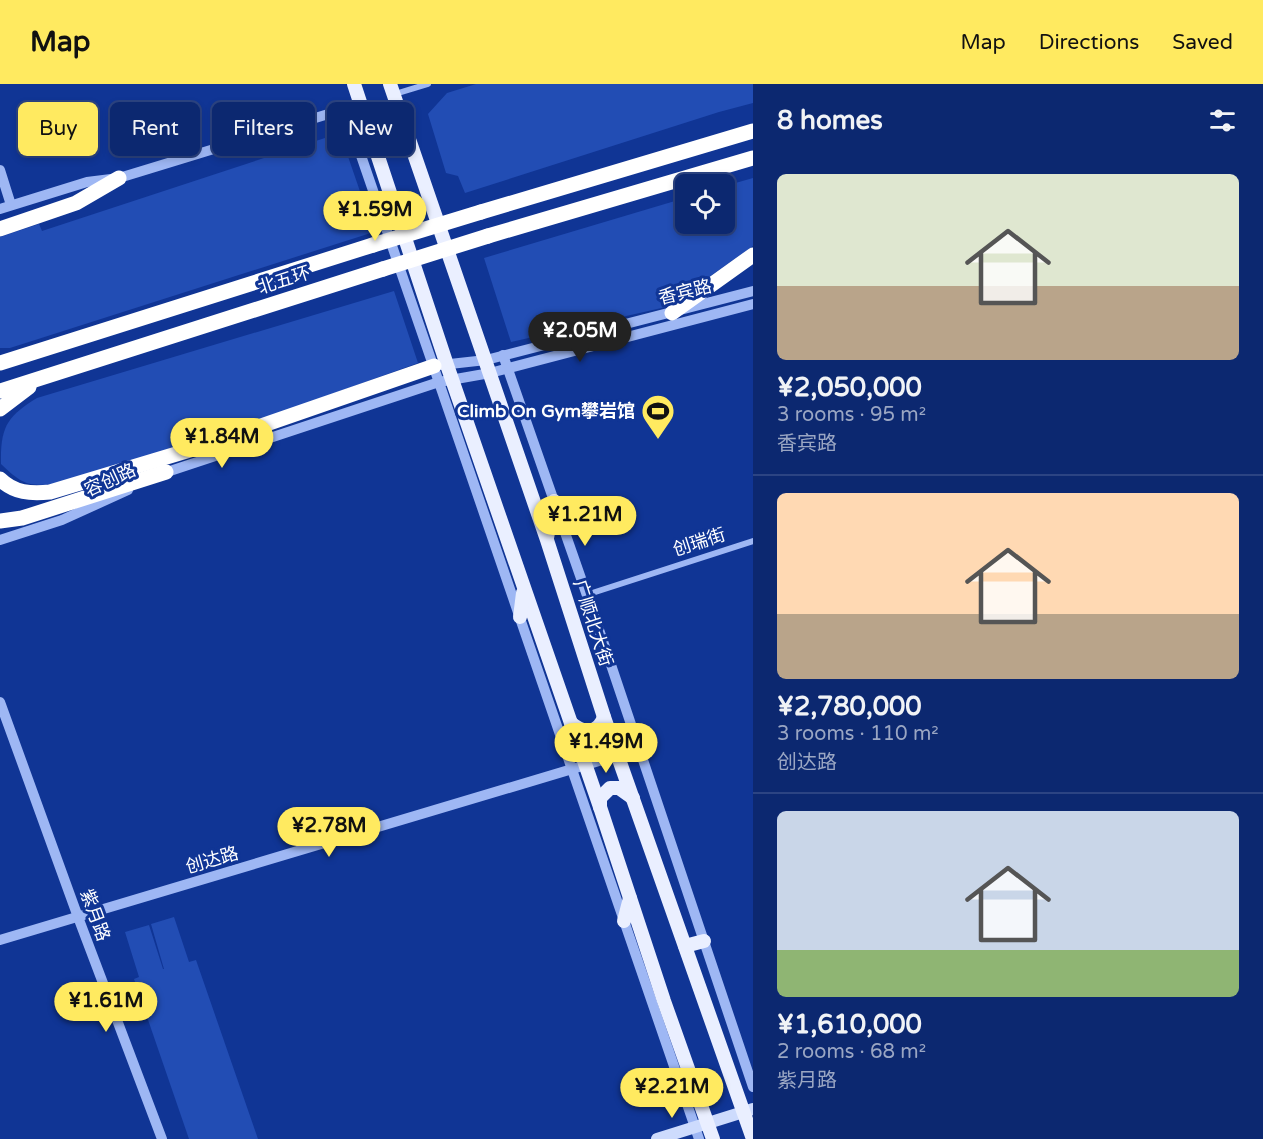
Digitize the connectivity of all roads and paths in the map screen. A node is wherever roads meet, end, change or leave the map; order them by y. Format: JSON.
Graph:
{"nodes":[{"id":1,"x":354,"y":84,"type":"edge"},
{"id":2,"x":428,"y":84,"type":"edge"},
{"id":3,"x":392,"y":89,"type":"edge"},
{"id":4,"x":360,"y":102,"type":"edge"},
{"id":5,"x":327,"y":114,"type":"edge"},
{"id":6,"x":753,"y":131,"type":"edge"},
{"id":7,"x":362,"y":156,"type":"edge"},
{"id":8,"x":377,"y":156,"type":"edge"},
{"id":9,"x":753,"y":158,"type":"edge"},
{"id":10,"x":0,"y":170,"type":"edge"},
{"id":11,"x":119,"y":178,"type":"junction"},
{"id":12,"x":12,"y":205,"type":"junction"},
{"id":13,"x":0,"y":209,"type":"edge"},
{"id":14,"x":0,"y":229,"type":"edge"},
{"id":15,"x":753,"y":255,"type":"edge"},
{"id":16,"x":753,"y":291,"type":"edge"},
{"id":17,"x":753,"y":304,"type":"edge"},
{"id":18,"x":672,"y":313,"type":"junction"},
{"id":19,"x":662,"y":328,"type":"junction"},
{"id":20,"x":502,"y":355,"type":"junction"},
{"id":21,"x":0,"y":363,"type":"edge"},
{"id":22,"x":440,"y":365,"type":"junction"},
{"id":23,"x":488,"y":366,"type":"junction"},
{"id":24,"x":507,"y":367,"type":"junction"},
{"id":25,"x":42,"y":378,"type":"junction"},
{"id":26,"x":446,"y":380,"type":"junction"},
{"id":27,"x":0,"y":391,"type":"edge"},
{"id":28,"x":0,"y":409,"type":"edge"},
{"id":29,"x":166,"y":472,"type":"junction"},
{"id":30,"x":0,"y":479,"type":"edge"},
{"id":31,"x":554,"y":501,"type":"junction"},
{"id":32,"x":0,"y":521,"type":"edge"},
{"id":33,"x":0,"y":540,"type":"edge"},
{"id":34,"x":547,"y":540,"type":"junction"},
{"id":35,"x":753,"y":541,"type":"edge"},
{"id":36,"x":524,"y":588,"type":"junction"},
{"id":37,"x":586,"y":595,"type":"junction"},
{"id":38,"x":520,"y":617,"type":"junction"},
{"id":39,"x":0,"y":702,"type":"edge"},
{"id":40,"x":604,"y":717,"type":"junction"},
{"id":41,"x":571,"y":723,"type":"junction"},
{"id":42,"x":639,"y":749,"type":"junction"},
{"id":43,"x":618,"y":756,"type":"junction"},
{"id":44,"x":579,"y":767,"type":"junction"},
{"id":45,"x":633,"y":798,"type":"junction"},
{"id":46,"x":600,"y":807,"type":"junction"},
{"id":47,"x":630,"y":898,"type":"junction"},
{"id":48,"x":78,"y":917,"type":"junction"},
{"id":49,"x":624,"y":921,"type":"junction"},
{"id":50,"x":0,"y":940,"type":"edge"},
{"id":51,"x":704,"y":940,"type":"junction"},
{"id":52,"x":685,"y":946,"type":"junction"},
{"id":53,"x":753,"y":1087,"type":"edge"},
{"id":54,"x":748,"y":1110,"type":"edge"},
{"id":55,"x":701,"y":1130,"type":"edge"},
{"id":56,"x":752,"y":1138,"type":"edge"},
{"id":57,"x":162,"y":1139,"type":"edge"},
{"id":58,"x":657,"y":1139,"type":"edge"},
{"id":59,"x":714,"y":1139,"type":"edge"}],
"edges":[{"from":1,"to":4,"type":"main road"},
{"from":2,"to":3,"type":"street"},
{"from":3,"to":23,"type":"main road","name":"广顺北大街"},
{"from":5,"to":11,"type":"street"},
{"from":6,"to":21,"type":"highway","name":"北五环","bridge":true},
{"from":7,"to":22,"type":"street"},
{"from":8,"to":22,"type":"main road"},
{"from":9,"to":25,"type":"highway","name":"北五环","bridge":true},
{"from":10,"to":12,"type":"street"},
{"from":11,"to":12,"type":"street"},
{"from":11,"to":14,"type":"highway"},
{"from":12,"to":13,"type":"street"},
{"from":15,"to":18,"type":"highway"},
{"from":16,"to":18,"type":"street","name":"香宾路"},
{"from":17,"to":19,"type":"street","name":"香宾路"},
{"from":18,"to":19,"type":"street"},
{"from":18,"to":20,"type":"street","name":"香宾路"},
{"from":19,"to":24,"type":"street","name":"香宾路"},
{"from":20,"to":23,"type":"street","name":"香宾路"},
{"from":20,"to":24,"type":"street"},
{"from":22,"to":23,"type":"street"},
{"from":22,"to":26,"type":"main road"},
{"from":22,"to":30,"type":"highway"},
{"from":23,"to":24,"type":"street","name":"香宾路"},
{"from":23,"to":26,"type":"street","name":"容创路"},
{"from":23,"to":34,"type":"main road","name":"广顺北大街"},
{"from":24,"to":31,"type":"street"},
{"from":25,"to":27,"type":"highway","name":"北五环"},
{"from":25,"to":28,"type":"highway"},
{"from":26,"to":29,"type":"street","name":"容创路"},
{"from":26,"to":36,"type":"main road"},
{"from":26,"to":38,"type":"street"},
{"from":29,"to":32,"type":"highway"},
{"from":29,"to":33,"type":"street","name":"容创路"},
{"from":31,"to":34,"type":"main road"},
{"from":31,"to":37,"type":"street"},
{"from":34,"to":40,"type":"main road","name":"广顺北大街"},
{"from":35,"to":37,"type":"street","name":"创瑞街"},
{"from":36,"to":38,"type":"main road"},
{"from":36,"to":41,"type":"main road"},
{"from":37,"to":42,"type":"street"},
{"from":38,"to":44,"type":"street"},
{"from":39,"to":48,"type":"street","name":"紫月路"},
{"from":40,"to":41,"type":"main road"},
{"from":40,"to":43,"type":"main road","name":"广顺北大街"},
{"from":41,"to":44,"type":"main road"},
{"from":42,"to":43,"type":"street","name":"创达路"},
{"from":42,"to":51,"type":"street"},
{"from":43,"to":44,"type":"street","name":"创达路"},
{"from":43,"to":45,"type":"main road","name":"广顺北大街"},
{"from":44,"to":46,"type":"main road"},
{"from":44,"to":48,"type":"street","name":"创达路"},
{"from":44,"to":49,"type":"street"},
{"from":45,"to":46,"type":"main road"},
{"from":45,"to":52,"type":"main road","name":"广顺北大街"},
{"from":46,"to":47,"type":"main road"},
{"from":47,"to":49,"type":"main road"},
{"from":47,"to":55,"type":"main road"},
{"from":48,"to":50,"type":"street","name":"创达路"},
{"from":48,"to":57,"type":"street","name":"紫月路"},
{"from":49,"to":55,"type":"street"},
{"from":51,"to":52,"type":"main road"},
{"from":51,"to":53,"type":"street"},
{"from":52,"to":54,"type":"main road","name":"广顺北大街"},
{"from":54,"to":55,"type":"main road"},
{"from":54,"to":56,"type":"main road","name":"广顺北大街"},
{"from":55,"to":58,"type":"main road"},
{"from":55,"to":59,"type":"main road"}]}
